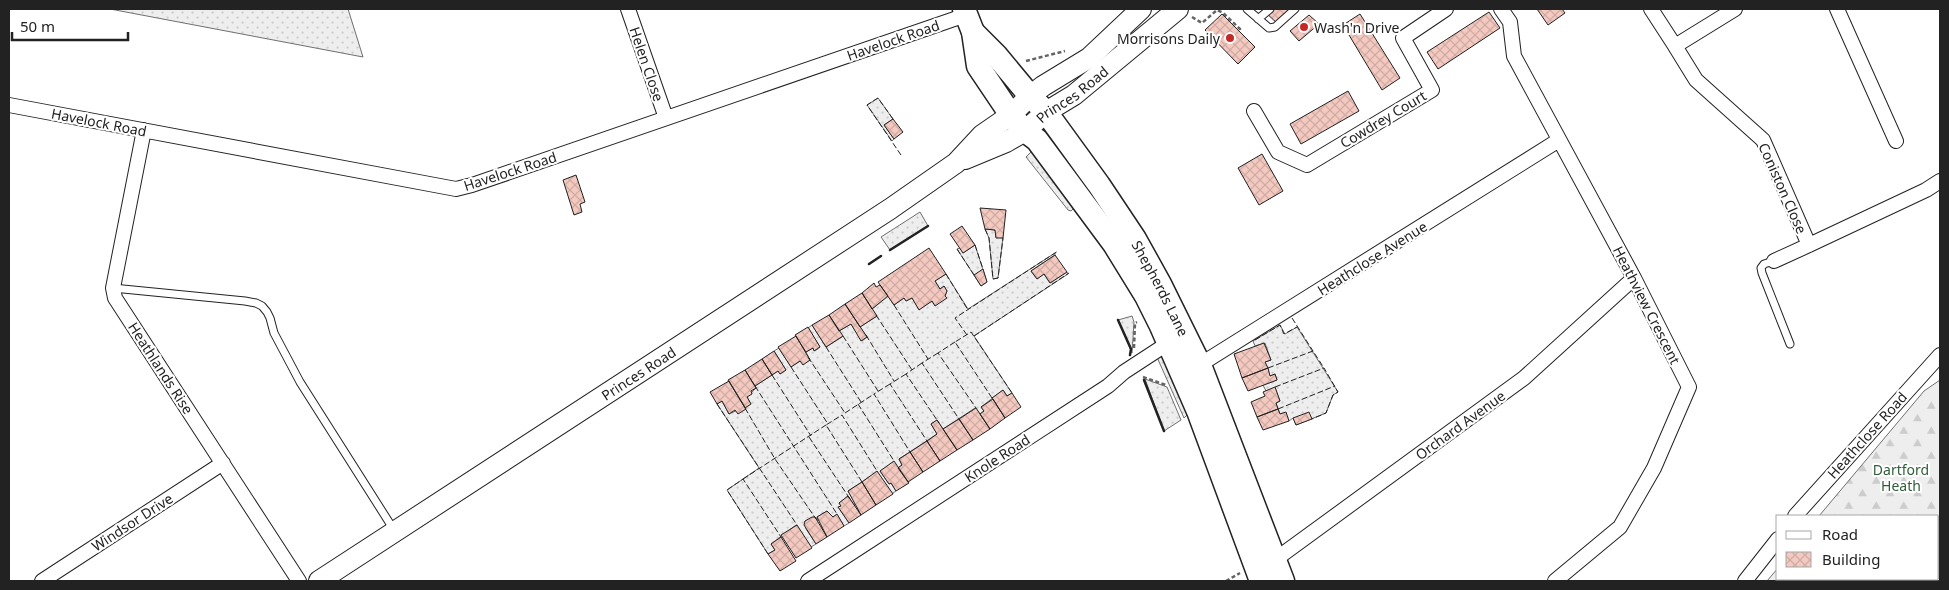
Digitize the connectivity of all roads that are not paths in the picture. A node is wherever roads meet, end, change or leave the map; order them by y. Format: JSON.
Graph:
{"nodes":[{"id":1,"x":628,"y":9,"type":"edge"},
{"id":2,"x":1141,"y":9,"type":"edge"},
{"id":3,"x":1248,"y":9,"type":"edge"},
{"id":4,"x":1270,"y":9,"type":"edge"},
{"id":5,"x":1295,"y":9,"type":"edge"},
{"id":6,"x":1446,"y":9,"type":"edge"},
{"id":7,"x":1501,"y":9,"type":"edge"},
{"id":8,"x":1652,"y":9,"type":"edge"},
{"id":9,"x":1735,"y":9,"type":"edge"},
{"id":10,"x":1837,"y":9,"type":"edge"},
{"id":11,"x":1184,"y":12,"type":"edge"},
{"id":12,"x":968,"y":18,"type":"edge"},
{"id":13,"x":1258,"y":19,"type":"junction"},
{"id":14,"x":1676,"y":46,"type":"junction"},
{"id":15,"x":1030,"y":96,"type":"junction"},
{"id":16,"x":9,"y":105,"type":"edge"},
{"id":17,"x":1254,"y":111,"type":"dead end"},
{"id":18,"x":1046,"y":112,"type":"junction"},
{"id":19,"x":666,"y":118,"type":"junction"},
{"id":20,"x":1018,"y":123,"type":"junction"},
{"id":21,"x":144,"y":130,"type":"junction"},
{"id":22,"x":1559,"y":140,"type":"junction"},
{"id":23,"x":1896,"y":141,"type":"dead end"},
{"id":24,"x":1940,"y":181,"type":"edge"},
{"id":25,"x":1809,"y":245,"type":"junction"},
{"id":26,"x":1774,"y":261,"type":"joint"},
{"id":27,"x":1634,"y":278,"type":"junction"},
{"id":28,"x":113,"y":288,"type":"junction"},
{"id":29,"x":1176,"y":338,"type":"junction"},
{"id":30,"x":1790,"y":344,"type":"dead end"},
{"id":31,"x":1940,"y":355,"type":"edge"},
{"id":32,"x":1184,"y":375,"type":"junction"},
{"id":33,"x":223,"y":463,"type":"junction"},
{"id":34,"x":1796,"y":515,"type":"edge"},
{"id":35,"x":395,"y":532,"type":"junction"},
{"id":36,"x":1776,"y":541,"type":"edge"},
{"id":37,"x":1276,"y":559,"type":"junction"},
{"id":38,"x":42,"y":581,"type":"edge"},
{"id":39,"x":299,"y":581,"type":"edge"},
{"id":40,"x":319,"y":581,"type":"edge"},
{"id":41,"x":808,"y":581,"type":"edge"},
{"id":42,"x":1262,"y":581,"type":"edge"},
{"id":43,"x":1283,"y":581,"type":"edge"},
{"id":44,"x":1555,"y":581,"type":"edge"},
{"id":45,"x":1745,"y":581,"type":"edge"}],
"edges":[{"from":1,"to":19,"type":"street","name":"Helen Close"},
{"from":2,"to":15,"type":"main road","name":"Princes Road"},
{"from":3,"to":13,"type":"lane"},
{"from":4,"to":13,"type":"lane"},
{"from":5,"to":13,"type":"lane"},
{"from":6,"to":17,"type":"street","name":"Cowdrey Court"},
{"from":7,"to":22,"type":"street","name":"Heathview Crescent"},
{"from":8,"to":14,"type":"street","name":"Coniston Close"},
{"from":9,"to":14,"type":"street"},
{"from":10,"to":23,"type":"street"},
{"from":11,"to":18,"type":"main road","name":"Princes Road"},
{"from":12,"to":15,"type":"main road","name":"Shepherds Lane"},
{"from":12,"to":19,"type":"street","name":"Havelock Road"},
{"from":12,"to":20,"type":"main road","name":"Shepherds Lane"},
{"from":14,"to":25,"type":"street","name":"Coniston Close"},
{"from":15,"to":18,"type":"main road","name":"Shepherds Lane"},
{"from":15,"to":20,"type":"main road","name":"Princes Road"},
{"from":16,"to":21,"type":"street","name":"Havelock Road"},
{"from":18,"to":20,"type":"main road","name":"Princes Road"},
{"from":18,"to":29,"type":"main road","name":"Shepherds Lane"},
{"from":19,"to":21,"type":"street","name":"Havelock Road"},
{"from":20,"to":29,"type":"main road","name":"Shepherds Lane"},
{"from":20,"to":35,"type":"main road","name":"Princes Road"},
{"from":21,"to":28,"type":"street"},
{"from":22,"to":27,"type":"street","name":"Heathview Crescent"},
{"from":22,"to":32,"type":"street","name":"Heathclose Avenue"},
{"from":24,"to":25,"type":"street","name":"Coniston Close"},
{"from":25,"to":26,"type":"street","name":"Coniston Close"},
{"from":26,"to":30,"type":"lane"},
{"from":27,"to":37,"type":"street","name":"Orchard Avenue"},
{"from":27,"to":44,"type":"street","name":"Heathview Crescent"},
{"from":28,"to":33,"type":"street","name":"Heathlands Rise"},
{"from":28,"to":35,"type":"lane"},
{"from":29,"to":32,"type":"main road","name":"Shepherds Lane"},
{"from":29,"to":41,"type":"street","name":"Knole Road"},
{"from":31,"to":34,"type":"street","name":"Heathclose Road"},
{"from":32,"to":37,"type":"main road","name":"Shepherds Lane"},
{"from":32,"to":42,"type":"main road","name":"Shepherds Lane"},
{"from":33,"to":38,"type":"street","name":"Windsor Drive"},
{"from":33,"to":39,"type":"street","name":"Heathlands Rise"},
{"from":35,"to":40,"type":"main road","name":"Princes Road"},
{"from":36,"to":45,"type":"street"},
{"from":37,"to":43,"type":"main road","name":"Shepherds Lane"}]}
